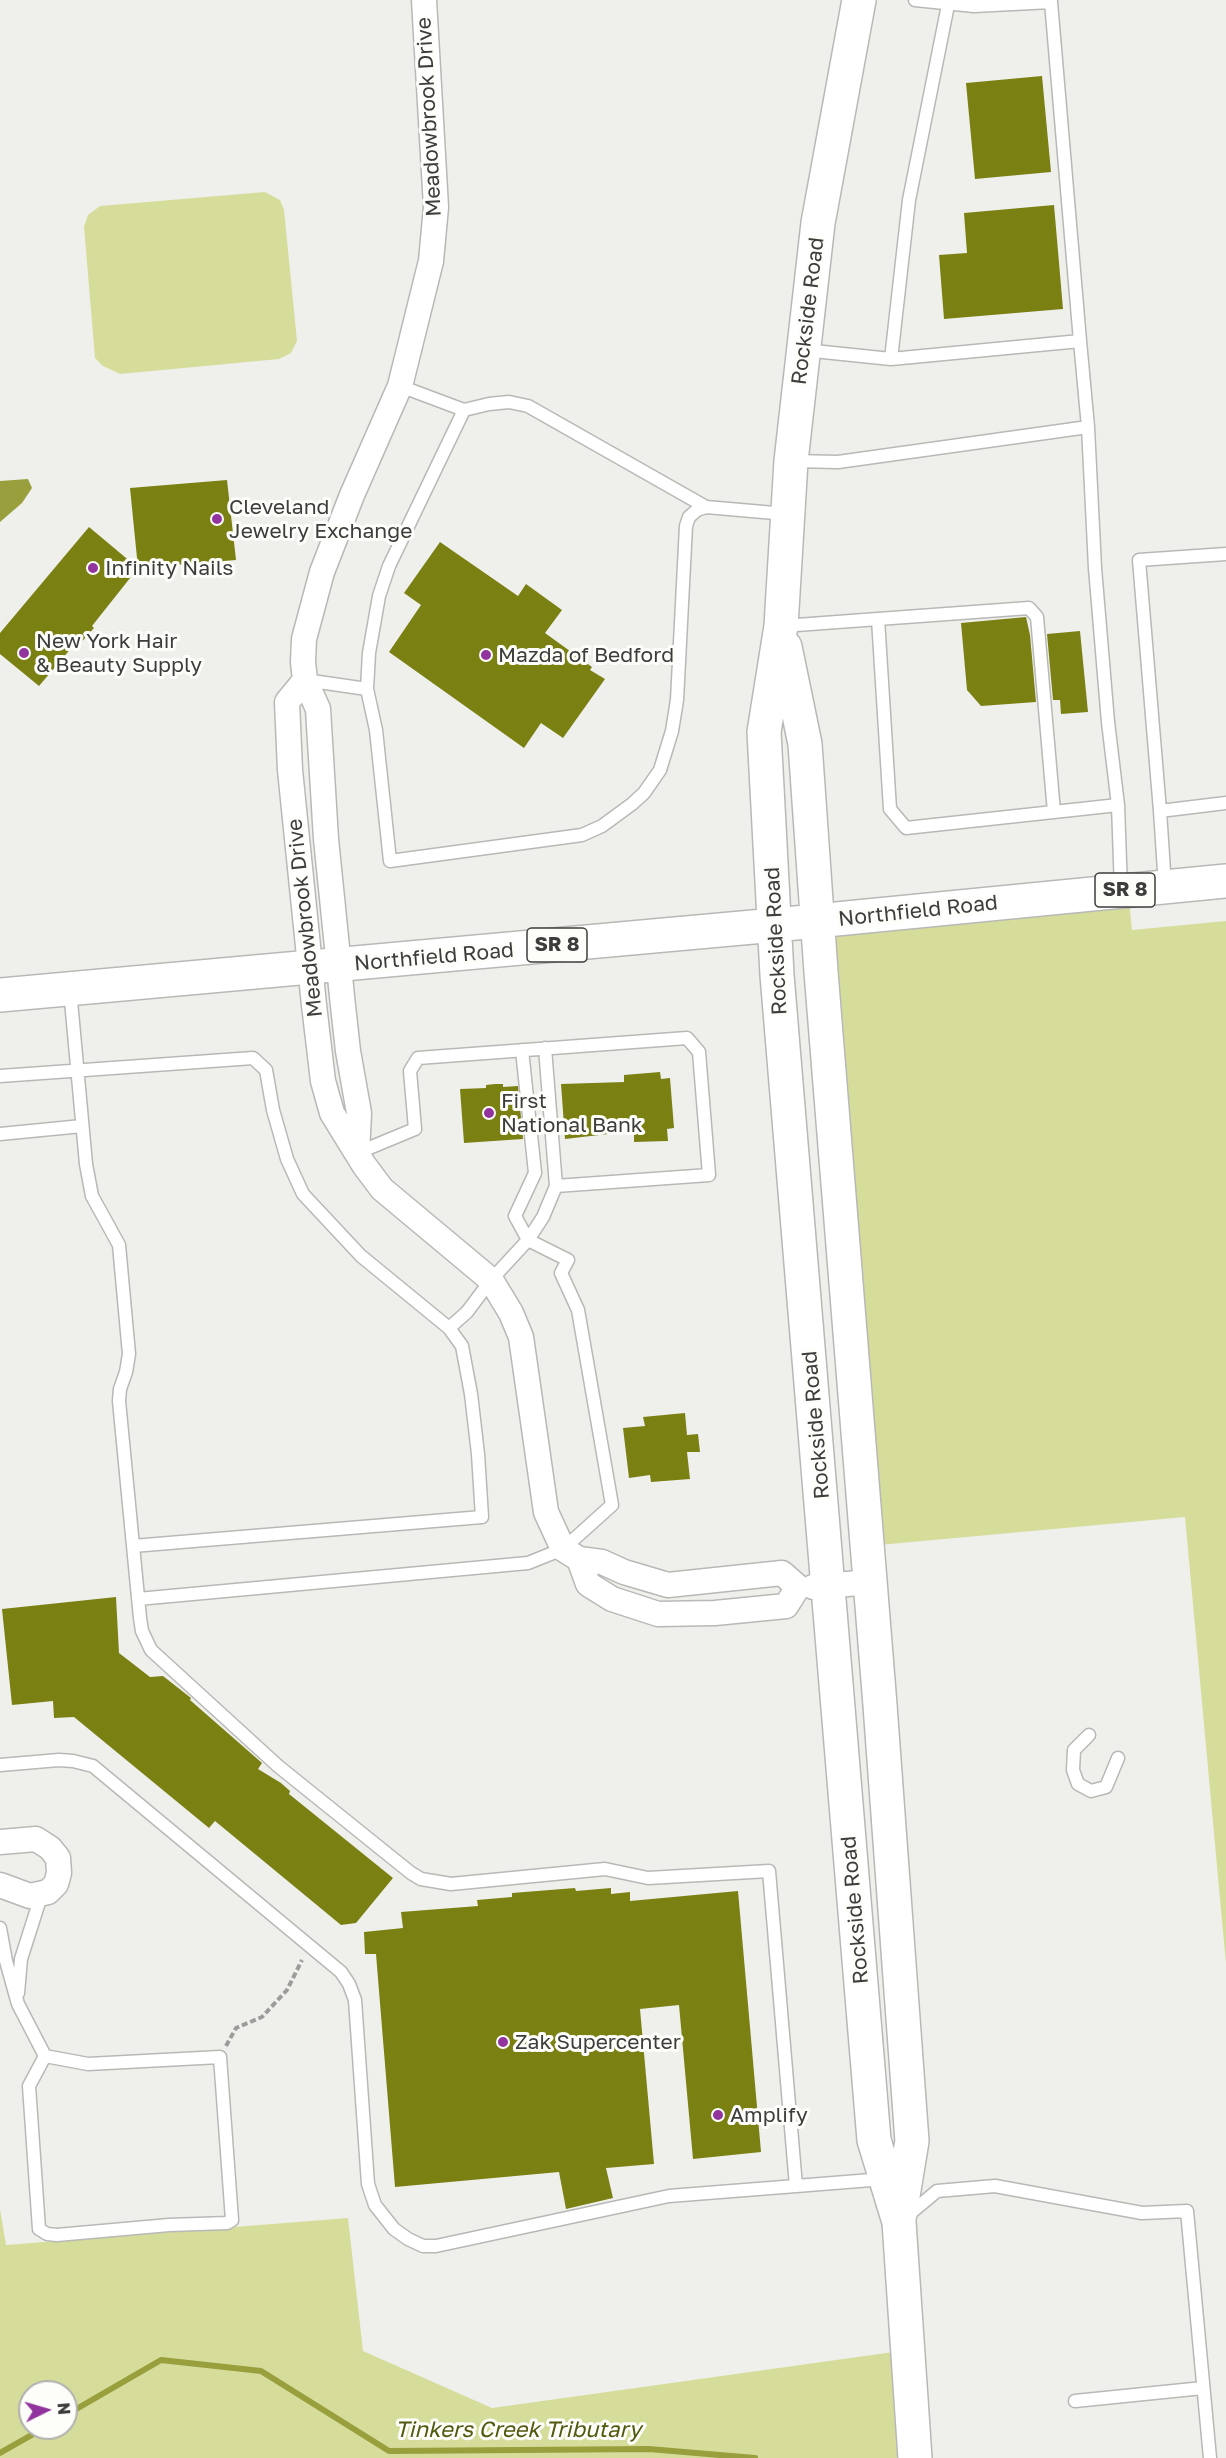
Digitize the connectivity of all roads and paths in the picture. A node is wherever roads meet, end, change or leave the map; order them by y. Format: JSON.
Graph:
{"nodes":[{"id":1,"x":424,"y":0,"type":"edge"},
{"id":2,"x":859,"y":0,"type":"edge"},
{"id":3,"x":915,"y":0,"type":"edge"},
{"id":4,"x":948,"y":5,"type":"junction"},
{"id":5,"x":1080,"y":342,"type":"junction"},
{"id":6,"x":803,"y":349,"type":"junction"},
{"id":7,"x":891,"y":359,"type":"junction"},
{"id":8,"x":400,"y":386,"type":"junction"},
{"id":9,"x":464,"y":410,"type":"junction"},
{"id":10,"x":1088,"y":427,"type":"junction"},
{"id":11,"x":791,"y":461,"type":"junction"},
{"id":12,"x":706,"y":507,"type":"junction"},
{"id":13,"x":786,"y":514,"type":"junction"},
{"id":14,"x":1226,"y":554,"type":"edge"},
{"id":15,"x":878,"y":619,"type":"junction"},
{"id":16,"x":781,"y":626,"type":"junction"},
{"id":17,"x":305,"y":680,"type":"junction"},
{"id":18,"x":367,"y":689,"type":"junction"},
{"id":19,"x":1226,"y":803,"type":"edge"},
{"id":20,"x":1118,"y":805,"type":"junction"},
{"id":21,"x":1160,"y":811,"type":"junction"},
{"id":22,"x":1054,"y":812,"type":"junction"},
{"id":23,"x":1226,"y":881,"type":"edge"},
{"id":24,"x":1165,"y":886,"type":"junction"},
{"id":25,"x":1121,"y":891,"type":"junction"},
{"id":26,"x":818,"y":921,"type":"junction"},
{"id":27,"x":775,"y":925,"type":"junction"},
{"id":28,"x":324,"y":967,"type":"junction"},
{"id":29,"x":70,"y":989,"type":"junction"},
{"id":30,"x":0,"y":995,"type":"edge"},
{"id":31,"x":545,"y":1048,"type":"junction"},
{"id":32,"x":522,"y":1050,"type":"junction"},
{"id":33,"x":77,"y":1070,"type":"junction"},
{"id":34,"x":0,"y":1076,"type":"edge"},
{"id":35,"x":82,"y":1126,"type":"junction"},
{"id":36,"x":0,"y":1134,"type":"edge"},
{"id":37,"x":357,"y":1153,"type":"junction"},
{"id":38,"x":556,"y":1186,"type":"junction"},
{"id":39,"x":528,"y":1240,"type":"junction"},
{"id":40,"x":491,"y":1280,"type":"junction"},
{"id":41,"x":449,"y":1328,"type":"junction"},
{"id":42,"x":133,"y":1546,"type":"junction"},
{"id":43,"x":571,"y":1554,"type":"junction"},
{"id":44,"x":870,"y":1582,"type":"junction"},
{"id":45,"x":814,"y":1587,"type":"junction"},
{"id":46,"x":138,"y":1599,"type":"junction"},
{"id":47,"x":1089,"y":1735,"type":"dead end"},
{"id":48,"x":1118,"y":1758,"type":"dead end"},
{"id":49,"x":0,"y":1765,"type":"edge"},
{"id":50,"x":0,"y":1842,"type":"edge"},
{"id":51,"x":0,"y":1885,"type":"edge"},
{"id":52,"x":42,"y":1893,"type":"junction"},
{"id":53,"x":0,"y":1929,"type":"edge"},
{"id":54,"x":309,"y":1946,"type":"junction"},
{"id":55,"x":18,"y":2004,"type":"junction"},
{"id":56,"x":45,"y":2056,"type":"junction"},
{"id":57,"x":220,"y":2057,"type":"junction"},
{"id":58,"x":886,"y":2179,"type":"junction"},
{"id":59,"x":796,"y":2186,"type":"junction"},
{"id":60,"x":899,"y":2222,"type":"junction"},
{"id":61,"x":1203,"y":2388,"type":"junction"},
{"id":62,"x":1075,"y":2401,"type":"dead end"},
{"id":63,"x":915,"y":2458,"type":"edge"},
{"id":64,"x":1210,"y":2458,"type":"edge"}],
"edges":[{"from":1,"to":8,"type":"street","name":"Meadowbrook Drive"},
{"from":2,"to":6,"type":"main road","name":"Rockside Road"},
{"from":3,"to":4,"type":"lane"},
{"from":4,"to":5,"type":"lane"},
{"from":4,"to":7,"type":"lane"},
{"from":5,"to":7,"type":"lane"},
{"from":5,"to":10,"type":"lane"},
{"from":6,"to":7,"type":"lane"},
{"from":6,"to":11,"type":"main road","name":"Rockside Road"},
{"from":8,"to":9,"type":"lane"},
{"from":8,"to":17,"type":"street","name":"Meadowbrook Drive"},
{"from":9,"to":12,"type":"lane"},
{"from":9,"to":18,"type":"lane"},
{"from":10,"to":11,"type":"lane"},
{"from":10,"to":20,"type":"lane"},
{"from":11,"to":13,"type":"main road","name":"Rockside Road"},
{"from":12,"to":13,"type":"lane"},
{"from":12,"to":18,"type":"lane"},
{"from":13,"to":16,"type":"main road","name":"Rockside Road"},
{"from":14,"to":21,"type":"lane"},
{"from":15,"to":16,"type":"lane"},
{"from":15,"to":22,"type":"lane"},
{"from":15,"to":22,"type":"lane"},
{"from":16,"to":26,"type":"main road","name":"Rockside Road"},
{"from":16,"to":27,"type":"main road","name":"Rockside Road"},
{"from":17,"to":18,"type":"lane"},
{"from":17,"to":28,"type":"street","name":"Meadowbrook Drive"},
{"from":19,"to":21,"type":"lane"},
{"from":20,"to":22,"type":"lane"},
{"from":20,"to":25,"type":"lane"},
{"from":21,"to":24,"type":"lane"},
{"from":23,"to":24,"type":"main road","name":"Northfield Road","number":"SR 8"},
{"from":24,"to":25,"type":"main road","name":"Northfield Road","number":"SR 8"},
{"from":25,"to":26,"type":"main road","name":"Northfield Road","number":"SR 8"},
{"from":26,"to":27,"type":"main road","name":"Northfield Road","number":"SR 8"},
{"from":26,"to":44,"type":"main road","name":"Rockside Road"},
{"from":27,"to":28,"type":"main road","name":"Northfield Road","number":"SR 8"},
{"from":27,"to":45,"type":"main road","name":"Rockside Road"},
{"from":28,"to":29,"type":"main road","name":"Northfield Road","number":"SR 8"},
{"from":28,"to":37,"type":"street","name":"Meadowbrook Drive"},
{"from":29,"to":30,"type":"main road","name":"Northfield Road","number":"SR 8"},
{"from":29,"to":33,"type":"lane"},
{"from":31,"to":32,"type":"lane"},
{"from":31,"to":38,"type":"lane"},
{"from":31,"to":38,"type":"lane"},
{"from":32,"to":37,"type":"lane"},
{"from":32,"to":39,"type":"lane"},
{"from":33,"to":34,"type":"lane"},
{"from":33,"to":35,"type":"lane"},
{"from":33,"to":41,"type":"lane"},
{"from":35,"to":36,"type":"lane"},
{"from":35,"to":42,"type":"lane"},
{"from":37,"to":40,"type":"street"},
{"from":38,"to":39,"type":"lane"},
{"from":39,"to":40,"type":"lane"},
{"from":39,"to":43,"type":"lane"},
{"from":40,"to":41,"type":"lane"},
{"from":40,"to":43,"type":"street"},
{"from":41,"to":42,"type":"lane"},
{"from":42,"to":46,"type":"lane"},
{"from":43,"to":45,"type":"street"},
{"from":43,"to":45,"type":"street"},
{"from":43,"to":46,"type":"lane"},
{"from":44,"to":45,"type":"street"},
{"from":44,"to":60,"type":"main road","name":"Rockside Road"},
{"from":45,"to":58,"type":"main road","name":"Rockside Road"},
{"from":46,"to":59,"type":"lane"},
{"from":47,"to":48,"type":"lane"},
{"from":49,"to":54,"type":"lane"},
{"from":50,"to":52,"type":"street"},
{"from":51,"to":52,"type":"street"},
{"from":52,"to":55,"type":"lane"},
{"from":53,"to":55,"type":"lane"},
{"from":54,"to":57,"type":"path"},
{"from":54,"to":59,"type":"lane"},
{"from":55,"to":56,"type":"lane"},
{"from":56,"to":57,"type":"lane"},
{"from":56,"to":57,"type":"lane"},
{"from":58,"to":59,"type":"lane"},
{"from":58,"to":60,"type":"main road","name":"Rockside Road"},
{"from":60,"to":61,"type":"lane"},
{"from":60,"to":63,"type":"main road","name":"Rockside Road"},
{"from":61,"to":62,"type":"lane"},
{"from":61,"to":64,"type":"lane"}]}
